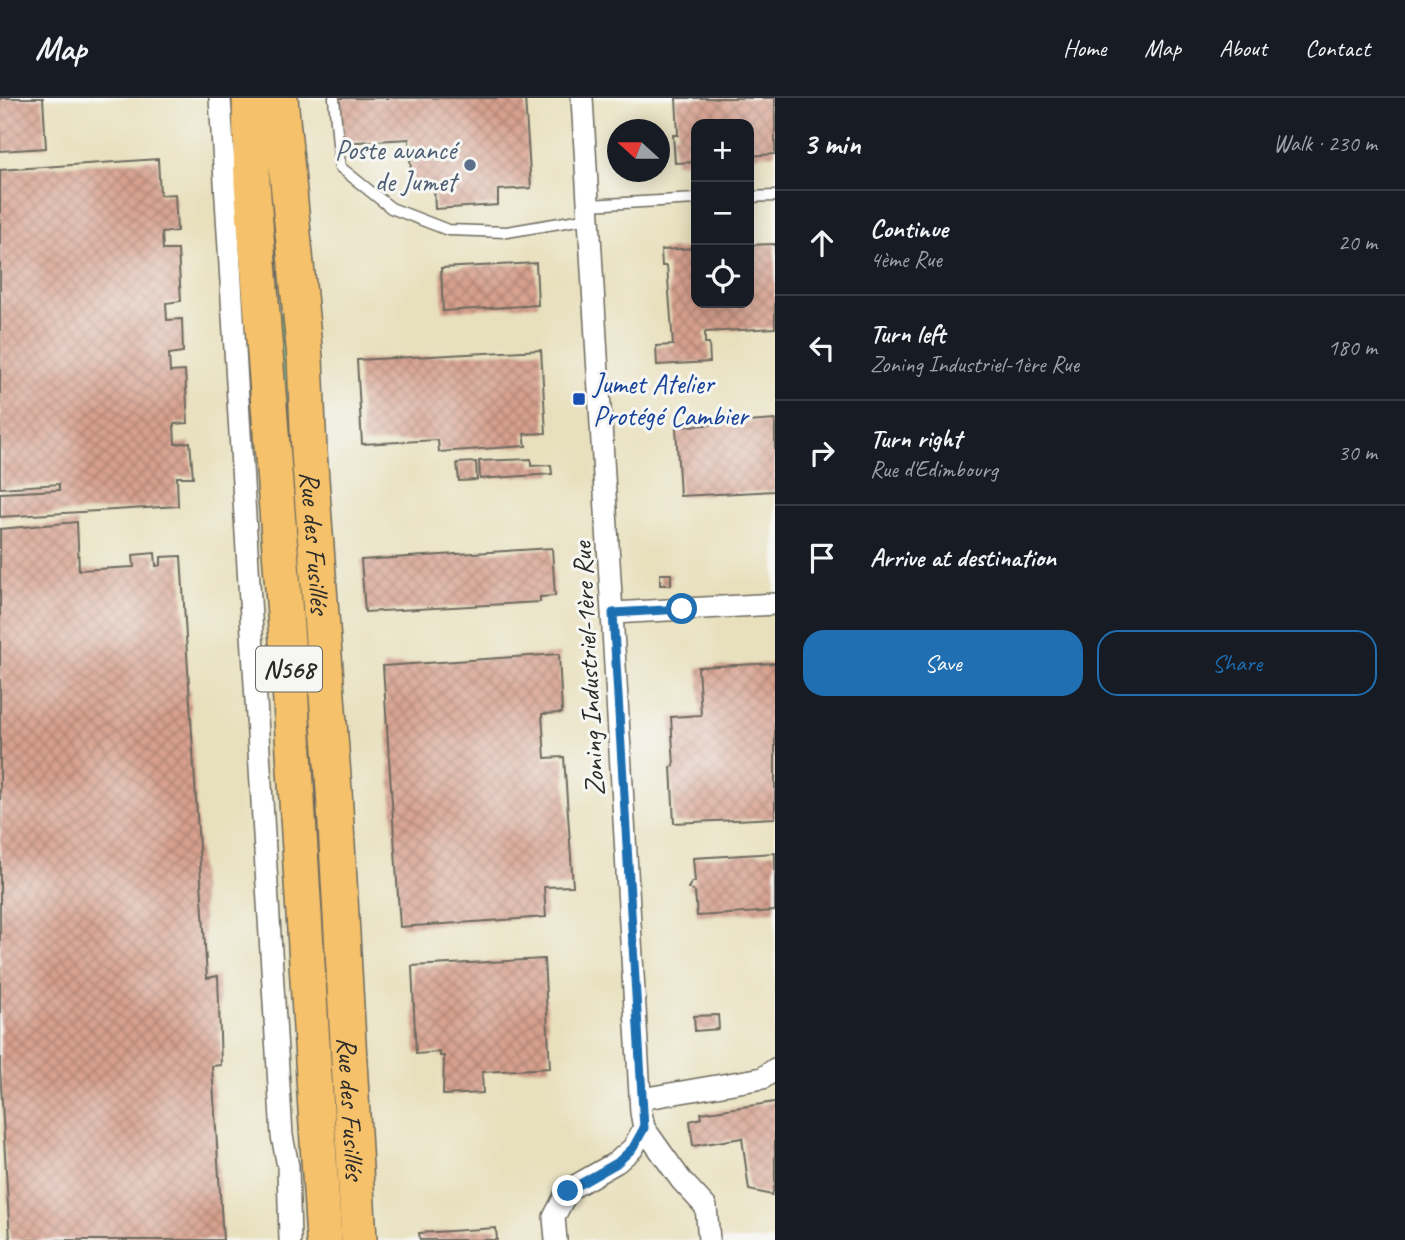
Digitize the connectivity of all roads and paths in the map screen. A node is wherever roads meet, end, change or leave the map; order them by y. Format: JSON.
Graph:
{"nodes":[{"id":1,"x":220,"y":98,"type":"edge"},
{"id":2,"x":250,"y":98,"type":"edge"},
{"id":3,"x":280,"y":98,"type":"edge"},
{"id":4,"x":334,"y":98,"type":"edge"},
{"id":5,"x":582,"y":98,"type":"edge"},
{"id":6,"x":775,"y":196,"type":"edge"},
{"id":7,"x":754,"y":197,"type":"edge"},
{"id":8,"x":691,"y":200,"type":"edge"},
{"id":9,"x":589,"y":211,"type":"junction"},
{"id":10,"x":775,"y":604,"type":"edge"},
{"id":11,"x":613,"y":613,"type":"junction"},
{"id":12,"x":775,"y":1069,"type":"edge"},
{"id":13,"x":640,"y":1099,"type":"junction"},
{"id":14,"x":644,"y":1128,"type":"junction"},
{"id":15,"x":290,"y":1240,"type":"edge"},
{"id":16,"x":324,"y":1240,"type":"edge"},
{"id":17,"x":359,"y":1240,"type":"edge"},
{"id":18,"x":556,"y":1240,"type":"edge"},
{"id":19,"x":709,"y":1240,"type":"edge"}],
"edges":[{"from":1,"to":15,"type":"street"},
{"from":2,"to":16,"type":"highway","name":"Rue des Fusillés","number":"N568"},
{"from":3,"to":17,"type":"highway","name":"Rue des Fusillés","number":"N568"},
{"from":4,"to":9,"type":"lane"},
{"from":5,"to":9,"type":"street","name":"Zoning Industriel-1ère Rue"},
{"from":6,"to":7,"type":"lane"},
{"from":8,"to":9,"type":"lane"},
{"from":9,"to":11,"type":"street","name":"Zoning Industriel-1ère Rue"},
{"from":10,"to":11,"type":"street"},
{"from":11,"to":13,"type":"street","name":"Zoning Industriel-1ère Rue"},
{"from":12,"to":13,"type":"street"},
{"from":13,"to":14,"type":"street","name":"Zoning Industriel-1ère Rue"},
{"from":14,"to":18,"type":"street"},
{"from":14,"to":19,"type":"street"}]}
